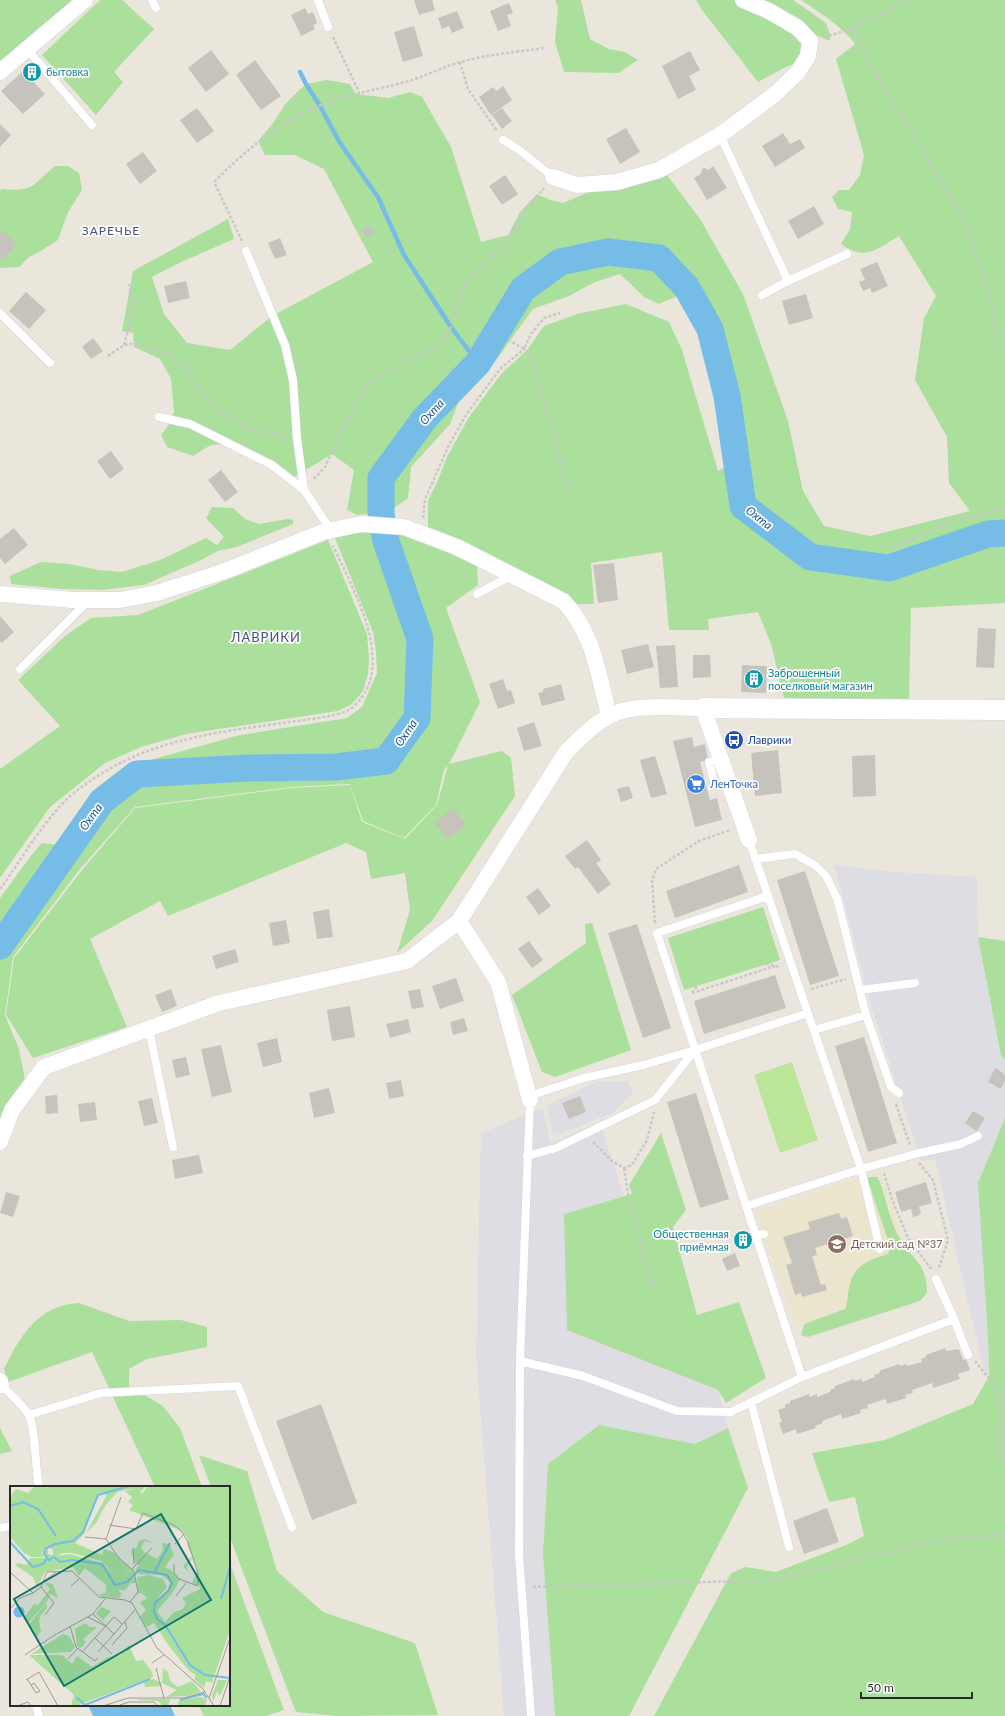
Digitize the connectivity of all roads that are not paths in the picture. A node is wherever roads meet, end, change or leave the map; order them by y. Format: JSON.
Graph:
{"nodes":[{"id":1,"x":85,"y":0,"type":"edge"},
{"id":2,"x":152,"y":0,"type":"edge"},
{"id":3,"x":318,"y":0,"type":"edge"},
{"id":4,"x":744,"y":0,"type":"edge"},
{"id":5,"x":156,"y":8,"type":"dead end"},
{"id":6,"x":328,"y":27,"type":"road end"},
{"id":7,"x":27,"y":49,"type":"junction"},
{"id":8,"x":0,"y":72,"type":"edge"},
{"id":9,"x":92,"y":125,"type":"dead end"},
{"id":10,"x":720,"y":135,"type":"junction"},
{"id":11,"x":502,"y":140,"type":"road end"},
{"id":12,"x":553,"y":177,"type":"joint"},
{"id":13,"x":246,"y":251,"type":"road end"},
{"id":14,"x":847,"y":254,"type":"dead end"},
{"id":15,"x":788,"y":281,"type":"junction"},
{"id":16,"x":762,"y":295,"type":"dead end"},
{"id":17,"x":0,"y":313,"type":"edge"},
{"id":18,"x":50,"y":363,"type":"dead end"},
{"id":19,"x":159,"y":417,"type":"dead end"},
{"id":20,"x":304,"y":490,"type":"junction"},
{"id":21,"x":328,"y":530,"type":"junction"},
{"id":22,"x":513,"y":575,"type":"junction"},
{"id":23,"x":0,"y":594,"type":"edge"},
{"id":24,"x":478,"y":594,"type":"dead end"},
{"id":25,"x":89,"y":600,"type":"junction"},
{"id":26,"x":20,"y":669,"type":"dead end"},
{"id":27,"x":703,"y":708,"type":"junction"},
{"id":28,"x":1005,"y":710,"type":"edge"},
{"id":29,"x":609,"y":716,"type":"junction"},
{"id":30,"x":746,"y":833,"type":"joint"},
{"id":31,"x":755,"y":859,"type":"junction"},
{"id":32,"x":768,"y":896,"type":"junction"},
{"id":33,"x":459,"y":921,"type":"junction"},
{"id":34,"x":915,"y":982,"type":"dead end"},
{"id":35,"x":860,"y":990,"type":"junction"},
{"id":36,"x":808,"y":1013,"type":"junction"},
{"id":37,"x":866,"y":1015,"type":"junction"},
{"id":38,"x":149,"y":1029,"type":"junction"},
{"id":39,"x":814,"y":1030,"type":"junction"},
{"id":40,"x":695,"y":1050,"type":"junction"},
{"id":41,"x":899,"y":1093,"type":"dead end"},
{"id":42,"x":530,"y":1098,"type":"junction"},
{"id":43,"x":978,"y":1136,"type":"dead end"},
{"id":44,"x":0,"y":1142,"type":"edge"},
{"id":45,"x":173,"y":1147,"type":"dead end"},
{"id":46,"x":527,"y":1156,"type":"junction"},
{"id":47,"x":861,"y":1169,"type":"junction"},
{"id":48,"x":746,"y":1206,"type":"junction"},
{"id":49,"x":880,"y":1249,"type":"dead end"},
{"id":50,"x":936,"y":1278,"type":"road end"},
{"id":51,"x":954,"y":1319,"type":"junction"},
{"id":52,"x":968,"y":1355,"type":"road end"},
{"id":53,"x":520,"y":1361,"type":"junction"},
{"id":54,"x":802,"y":1377,"type":"junction"},
{"id":55,"x":0,"y":1383,"type":"edge"},
{"id":56,"x":751,"y":1402,"type":"junction"},
{"id":57,"x":29,"y":1415,"type":"junction"},
{"id":58,"x":39,"y":1486,"type":"edge"},
{"id":59,"x":10,"y":1526,"type":"edge"},
{"id":60,"x":292,"y":1527,"type":"dead end"},
{"id":61,"x":0,"y":1528,"type":"edge"},
{"id":62,"x":789,"y":1547,"type":"dead end"},
{"id":63,"x":36,"y":1706,"type":"edge"},
{"id":64,"x":40,"y":1716,"type":"edge"},
{"id":65,"x":531,"y":1716,"type":"edge"}],
"edges":[{"from":1,"to":7,"type":"street"},
{"from":2,"to":5,"type":"lane"},
{"from":3,"to":6,"type":"lane"},
{"from":4,"to":10,"type":"street"},
{"from":7,"to":8,"type":"street"},
{"from":7,"to":9,"type":"lane"},
{"from":10,"to":12,"type":"street"},
{"from":10,"to":15,"type":"lane"},
{"from":11,"to":12,"type":"lane"},
{"from":13,"to":20,"type":"lane"},
{"from":14,"to":15,"type":"lane"},
{"from":15,"to":16,"type":"lane"},
{"from":17,"to":18,"type":"lane"},
{"from":19,"to":20,"type":"lane"},
{"from":20,"to":21,"type":"lane"},
{"from":21,"to":22,"type":"street"},
{"from":21,"to":25,"type":"street"},
{"from":22,"to":24,"type":"lane"},
{"from":22,"to":29,"type":"street"},
{"from":23,"to":25,"type":"street"},
{"from":25,"to":26,"type":"lane"},
{"from":27,"to":28,"type":"street"},
{"from":27,"to":29,"type":"street"},
{"from":27,"to":30,"type":"street"},
{"from":29,"to":33,"type":"street"},
{"from":30,"to":31,"type":"lane"},
{"from":31,"to":32,"type":"lane"},
{"from":31,"to":35,"type":"lane"},
{"from":32,"to":36,"type":"lane"},
{"from":32,"to":40,"type":"lane"},
{"from":33,"to":38,"type":"street"},
{"from":33,"to":42,"type":"street"},
{"from":34,"to":35,"type":"lane"},
{"from":35,"to":37,"type":"lane"},
{"from":36,"to":39,"type":"lane"},
{"from":36,"to":40,"type":"lane"},
{"from":37,"to":39,"type":"lane"},
{"from":37,"to":41,"type":"lane"},
{"from":38,"to":44,"type":"street"},
{"from":38,"to":45,"type":"lane"},
{"from":39,"to":47,"type":"lane"},
{"from":40,"to":42,"type":"lane"},
{"from":40,"to":46,"type":"lane"},
{"from":40,"to":48,"type":"lane"},
{"from":42,"to":46,"type":"lane"},
{"from":43,"to":47,"type":"lane"},
{"from":46,"to":53,"type":"lane"},
{"from":47,"to":48,"type":"lane"},
{"from":47,"to":49,"type":"lane"},
{"from":48,"to":54,"type":"lane"},
{"from":50,"to":51,"type":"lane"},
{"from":51,"to":52,"type":"lane"},
{"from":51,"to":54,"type":"lane"},
{"from":53,"to":56,"type":"lane"},
{"from":53,"to":65,"type":"lane"},
{"from":54,"to":56,"type":"lane"},
{"from":55,"to":57,"type":"lane"},
{"from":56,"to":62,"type":"lane"},
{"from":57,"to":58,"type":"lane"},
{"from":57,"to":60,"type":"lane"},
{"from":59,"to":61,"type":"lane"},
{"from":63,"to":64,"type":"lane"}]}
